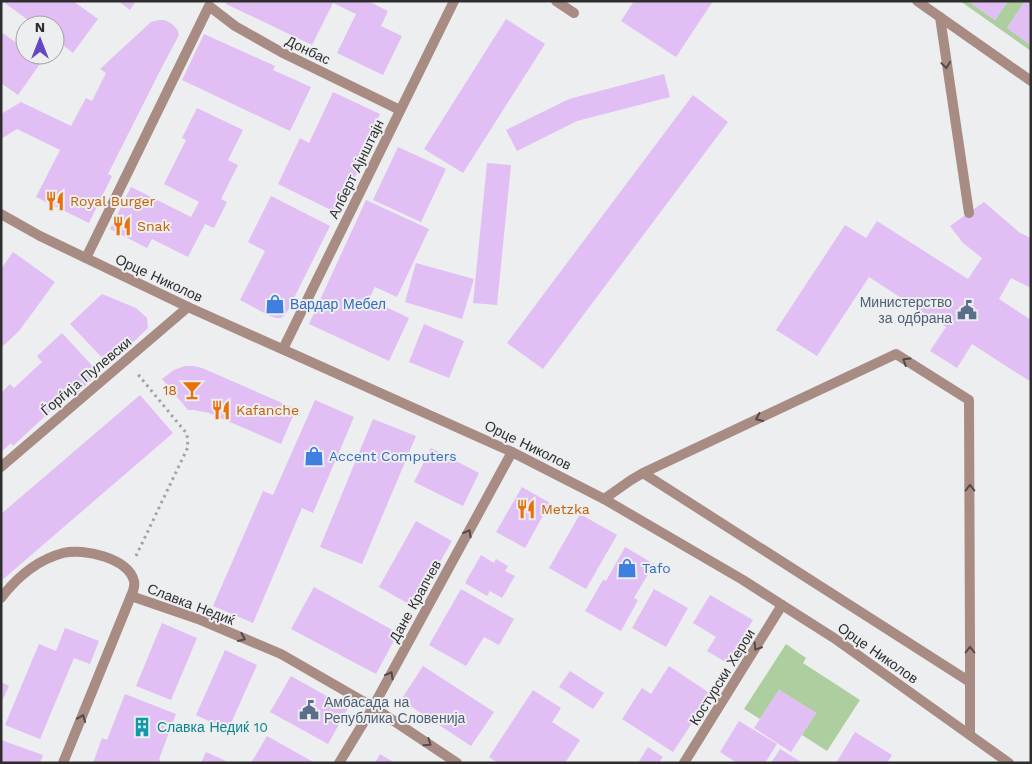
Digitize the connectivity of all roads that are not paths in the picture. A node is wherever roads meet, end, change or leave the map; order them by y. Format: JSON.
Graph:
{"nodes":[{"id":1,"x":454,"y":1,"type":"edge"},
{"id":2,"x":556,"y":1,"type":"edge"},
{"id":3,"x":917,"y":1,"type":"edge"},
{"id":4,"x":574,"y":13,"type":"dead end"},
{"id":5,"x":940,"y":17,"type":"junction"},
{"id":6,"x":1031,"y":81,"type":"edge"},
{"id":7,"x":400,"y":110,"type":"junction"},
{"id":8,"x":969,"y":213,"type":"dead end"},
{"id":9,"x":1,"y":214,"type":"edge"},
{"id":10,"x":86,"y":258,"type":"junction"},
{"id":11,"x":188,"y":307,"type":"junction"},
{"id":12,"x":283,"y":348,"type":"junction"},
{"id":13,"x":512,"y":452,"type":"junction"},
{"id":14,"x":1,"y":467,"type":"edge"},
{"id":15,"x":643,"y":473,"type":"junction"},
{"id":16,"x":604,"y":500,"type":"junction"},
{"id":17,"x":131,"y":596,"type":"junction"},
{"id":18,"x":1,"y":598,"type":"edge"},
{"id":19,"x":782,"y":605,"type":"junction"},
{"id":20,"x":970,"y":682,"type":"junction"},
{"id":21,"x":373,"y":707,"type":"junction"},
{"id":22,"x":970,"y":734,"type":"junction"},
{"id":23,"x":63,"y":763,"type":"edge"},
{"id":24,"x":339,"y":763,"type":"edge"},
{"id":25,"x":457,"y":763,"type":"edge"},
{"id":26,"x":684,"y":763,"type":"edge"},
{"id":27,"x":1009,"y":763,"type":"edge"}],
"edges":[{"from":1,"to":7,"type":"street","name":"Алберт Ајнштајн"},
{"from":2,"to":4,"type":"street"},
{"from":3,"to":5,"type":"street"},
{"from":5,"to":6,"type":"street"},
{"from":5,"to":8,"type":"street","one_way":true},
{"from":7,"to":10,"type":"street","name":"Донбас"},
{"from":7,"to":12,"type":"street","name":"Алберт Ајнштајн"},
{"from":9,"to":10,"type":"street","name":"Орце Николов"},
{"from":10,"to":11,"type":"street","name":"Орце Николов"},
{"from":11,"to":12,"type":"street","name":"Орце Николов"},
{"from":11,"to":14,"type":"street","name":"Ѓорѓиja Пулевски"},
{"from":12,"to":13,"type":"street","name":"Орце Николов"},
{"from":13,"to":16,"type":"street","name":"Орце Николов"},
{"from":21,"to":13,"type":"street","name":"Дане Крапчев","one_way":true},
{"from":15,"to":16,"type":"street"},
{"from":15,"to":20,"type":"street"},
{"from":20,"to":15,"type":"street","one_way":true},
{"from":16,"to":19,"type":"street","name":"Орце Николов"},
{"from":17,"to":18,"type":"street"},
{"from":17,"to":21,"type":"street","name":"Славка Недиќ","one_way":true},
{"from":23,"to":17,"type":"street","name":"Славка Недиќ","one_way":true},
{"from":19,"to":22,"type":"street","name":"Орце Николов"},
{"from":19,"to":26,"type":"street","name":"Костурски Херои","one_way":true},
{"from":20,"to":22,"type":"street"},
{"from":21,"to":24,"type":"street","name":"Дане Крапчев"},
{"from":21,"to":25,"type":"street","name":"Славка Недиќ","one_way":true},
{"from":22,"to":27,"type":"street","name":"Орце Николов"}]}
